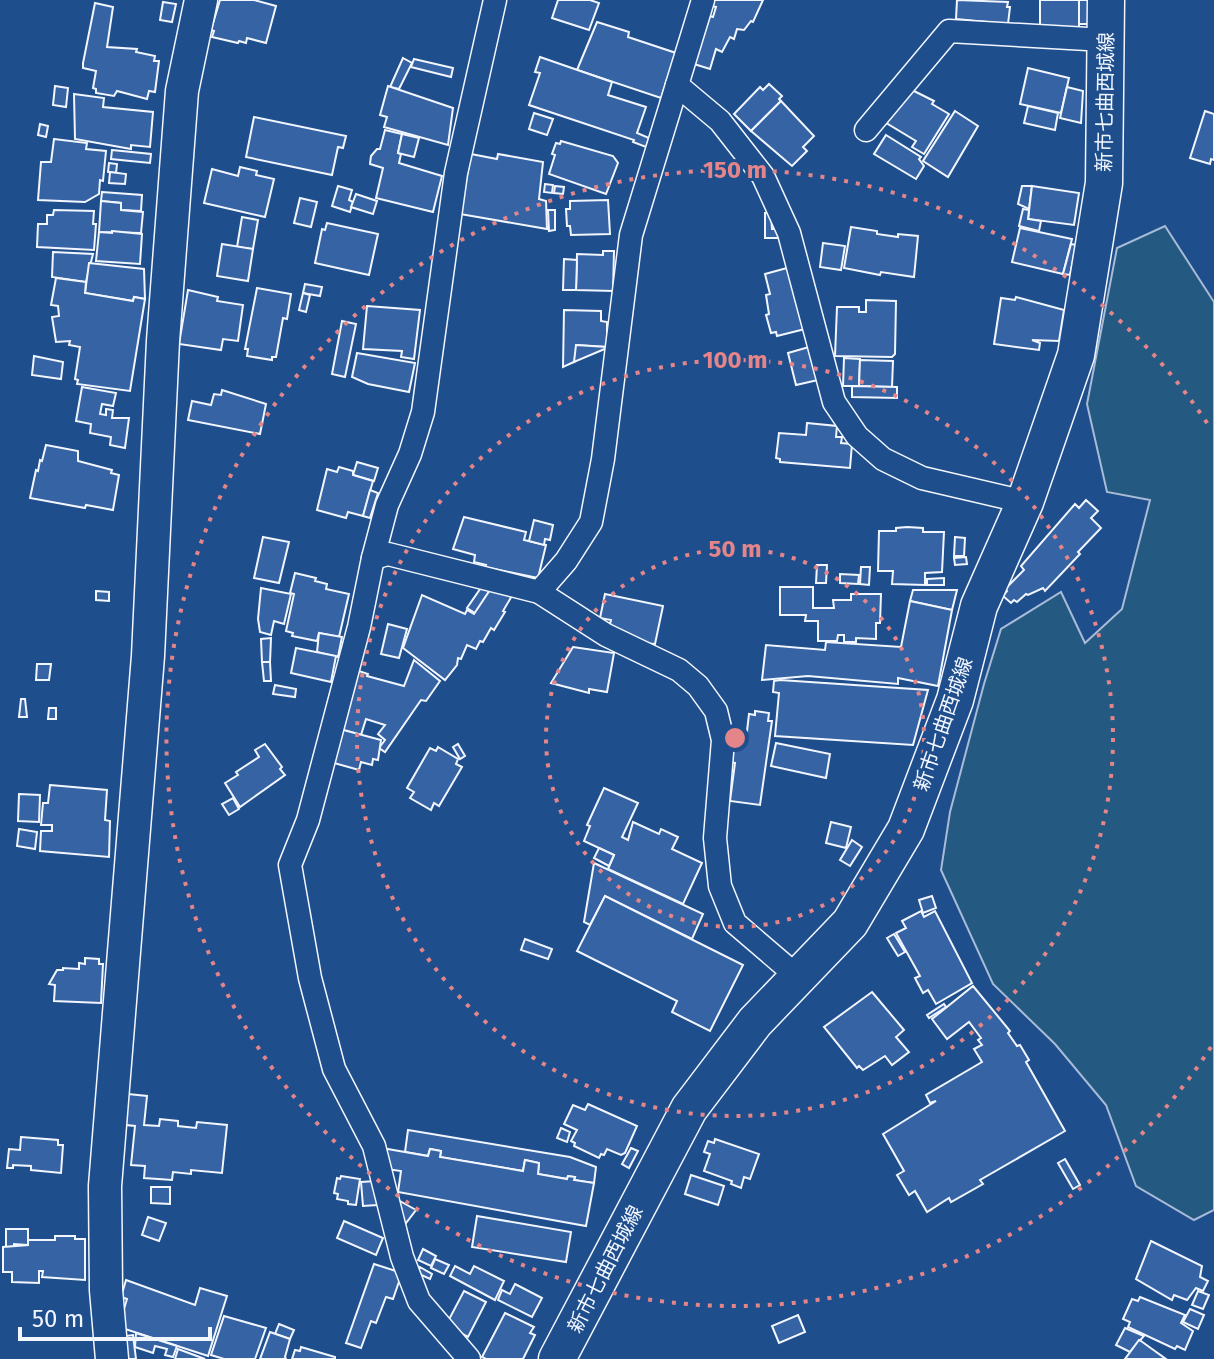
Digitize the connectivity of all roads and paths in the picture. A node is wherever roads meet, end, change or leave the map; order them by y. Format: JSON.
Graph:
{"nodes":[{"id":1,"x":201,"y":0,"type":"edge"},
{"id":2,"x":495,"y":0,"type":"edge"},
{"id":3,"x":703,"y":0,"type":"edge"},
{"id":4,"x":1106,"y":0,"type":"edge"},
{"id":5,"x":1105,"y":40,"type":"junction"},
{"id":6,"x":677,"y":85,"type":"junction"},
{"id":7,"x":866,"y":130,"type":"dead end"},
{"id":8,"x":1025,"y":502,"type":"junction"},
{"id":9,"x":373,"y":558,"type":"junction"},
{"id":10,"x":539,"y":592,"type":"junction"},
{"id":11,"x":798,"y":977,"type":"junction"},
{"id":12,"x":112,"y":1359,"type":"edge"},
{"id":13,"x":469,"y":1359,"type":"edge"},
{"id":14,"x":557,"y":1359,"type":"edge"}],
"edges":[{"from":1,"to":12,"type":"street"},
{"from":2,"to":9,"type":"street"},
{"from":3,"to":6,"type":"street"},
{"from":4,"to":5,"type":"main road","name":"新市七曲西城線"},
{"from":5,"to":7,"type":"street"},
{"from":5,"to":8,"type":"main road","name":"新市七曲西城線"},
{"from":6,"to":8,"type":"street"},
{"from":6,"to":10,"type":"street"},
{"from":8,"to":11,"type":"main road","name":"新市七曲西城線"},
{"from":9,"to":10,"type":"street"},
{"from":9,"to":13,"type":"street"},
{"from":10,"to":11,"type":"street"},
{"from":11,"to":14,"type":"main road","name":"新市七曲西城線"}]}
